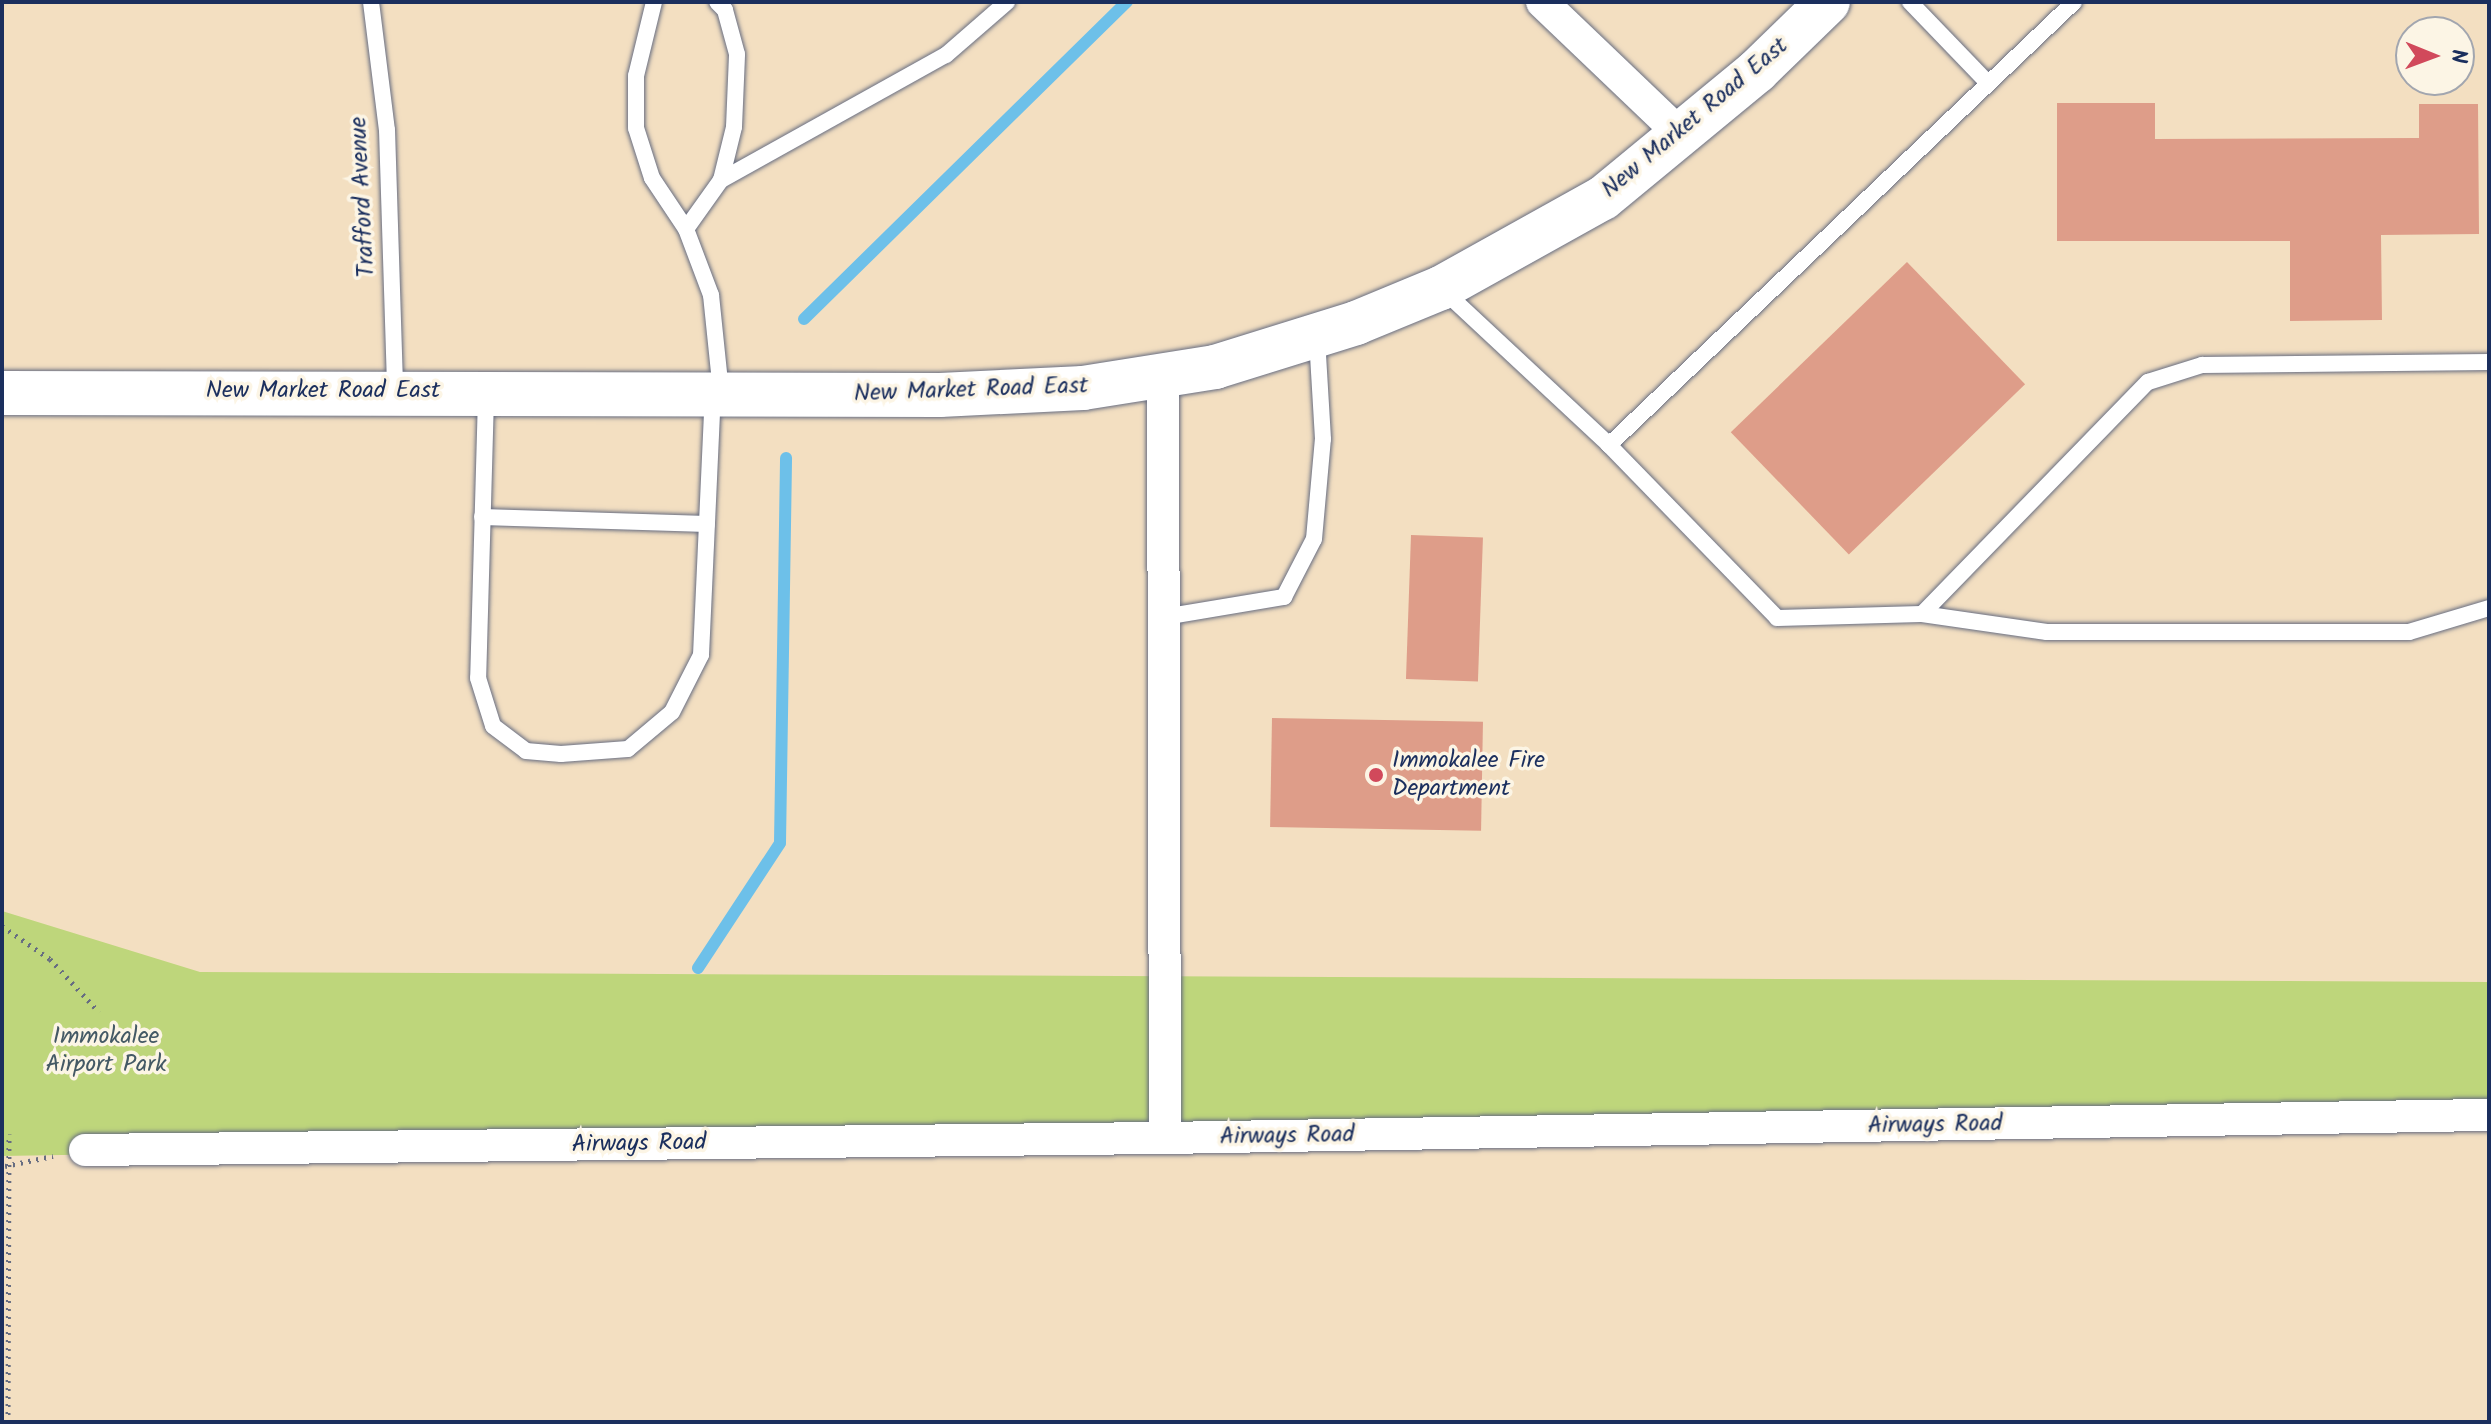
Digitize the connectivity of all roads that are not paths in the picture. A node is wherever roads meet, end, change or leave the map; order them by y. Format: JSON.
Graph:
{"nodes":[{"id":1,"x":371,"y":2,"type":"edge"},
{"id":2,"x":654,"y":2,"type":"edge"},
{"id":3,"x":717,"y":2,"type":"edge"},
{"id":4,"x":1007,"y":2,"type":"edge"},
{"id":5,"x":1542,"y":2,"type":"edge"},
{"id":6,"x":1828,"y":2,"type":"edge"},
{"id":7,"x":1910,"y":2,"type":"edge"},
{"id":8,"x":2074,"y":2,"type":"edge"},
{"id":9,"x":1988,"y":83,"type":"junction"},
{"id":10,"x":1680,"y":134,"type":"junction"},
{"id":11,"x":721,"y":180,"type":"junction"},
{"id":12,"x":686,"y":229,"type":"junction"},
{"id":13,"x":1441,"y":288,"type":"junction"},
{"id":14,"x":1317,"y":335,"type":"junction"},
{"id":15,"x":2489,"y":362,"type":"edge"},
{"id":16,"x":1163,"y":376,"type":"junction"},
{"id":17,"x":395,"y":391,"type":"junction"},
{"id":18,"x":486,"y":391,"type":"junction"},
{"id":19,"x":2,"y":393,"type":"edge"},
{"id":20,"x":717,"y":393,"type":"junction"},
{"id":21,"x":1609,"y":445,"type":"junction"},
{"id":22,"x":482,"y":517,"type":"junction"},
{"id":23,"x":707,"y":524,"type":"junction"},
{"id":24,"x":2489,"y":608,"type":"edge"},
{"id":25,"x":1922,"y":614,"type":"junction"},
{"id":26,"x":1164,"y":617,"type":"junction"},
{"id":27,"x":2489,"y":1115,"type":"edge"},
{"id":28,"x":1165,"y":1138,"type":"junction"},
{"id":29,"x":85,"y":1150,"type":"road end"}],
"edges":[{"from":1,"to":17,"type":"lane","name":"Trafford Avenue"},
{"from":2,"to":12,"type":"lane"},
{"from":3,"to":11,"type":"lane"},
{"from":4,"to":11,"type":"lane"},
{"from":5,"to":10,"type":"street"},
{"from":6,"to":10,"type":"main road","name":"New Market Road East"},
{"from":7,"to":9,"type":"lane"},
{"from":8,"to":9,"type":"lane"},
{"from":9,"to":21,"type":"lane"},
{"from":10,"to":13,"type":"main road","name":"New Market Road East"},
{"from":11,"to":12,"type":"lane"},
{"from":12,"to":20,"type":"lane"},
{"from":13,"to":14,"type":"main road","name":"New Market Road East"},
{"from":13,"to":21,"type":"lane"},
{"from":14,"to":16,"type":"main road","name":"New Market Road East"},
{"from":14,"to":26,"type":"lane"},
{"from":15,"to":25,"type":"lane"},
{"from":16,"to":20,"type":"main road","name":"New Market Road East"},
{"from":16,"to":26,"type":"street"},
{"from":17,"to":18,"type":"main road","name":"New Market Road East"},
{"from":17,"to":19,"type":"main road","name":"New Market Road East"},
{"from":18,"to":20,"type":"main road","name":"New Market Road East"},
{"from":18,"to":22,"type":"lane"},
{"from":20,"to":23,"type":"lane"},
{"from":21,"to":25,"type":"lane"},
{"from":22,"to":23,"type":"lane"},
{"from":22,"to":23,"type":"lane"},
{"from":24,"to":25,"type":"lane"},
{"from":26,"to":28,"type":"street"},
{"from":27,"to":28,"type":"street","name":"Airways Road"},
{"from":28,"to":29,"type":"street","name":"Airways Road"}]}
